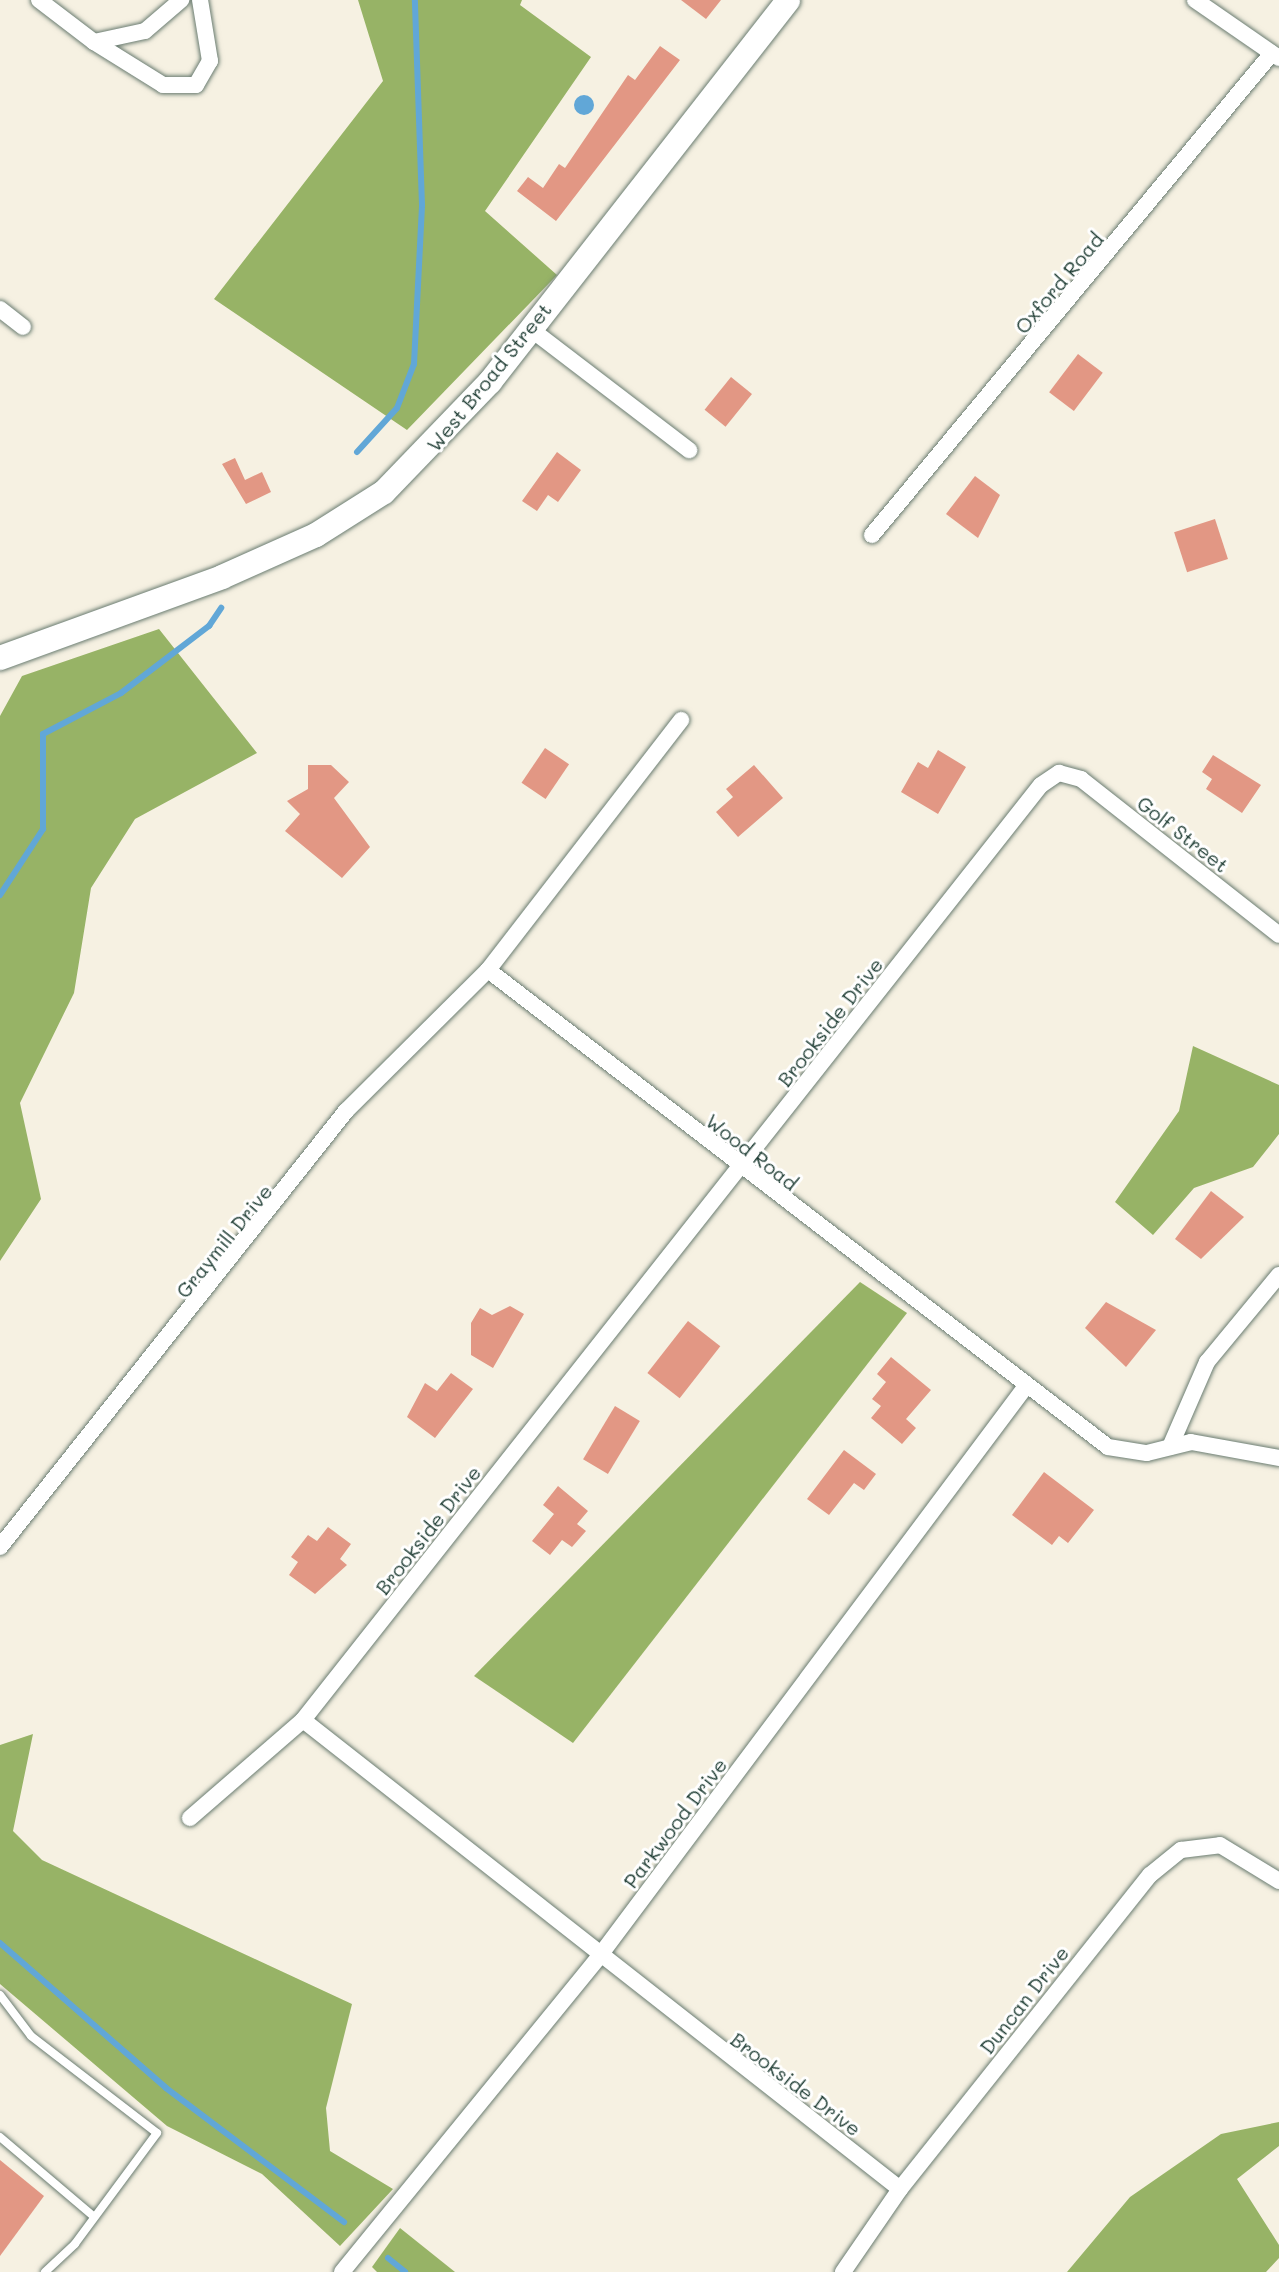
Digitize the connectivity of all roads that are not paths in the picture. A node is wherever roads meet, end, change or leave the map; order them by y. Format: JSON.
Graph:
{"nodes":[{"id":1,"x":39,"y":0,"type":"edge"},
{"id":2,"x":181,"y":0,"type":"edge"},
{"id":3,"x":200,"y":0,"type":"edge"},
{"id":4,"x":788,"y":0,"type":"edge"},
{"id":5,"x":1195,"y":0,"type":"edge"},
{"id":6,"x":94,"y":42,"type":"junction"},
{"id":7,"x":1275,"y":56,"type":"edge"},
{"id":8,"x":0,"y":309,"type":"edge"},
{"id":9,"x":23,"y":327,"type":"dead end"},
{"id":10,"x":532,"y":330,"type":"junction"},
{"id":11,"x":689,"y":450,"type":"dead end"},
{"id":12,"x":872,"y":535,"type":"dead end"},
{"id":13,"x":0,"y":658,"type":"edge"},
{"id":14,"x":681,"y":720,"type":"dead end"},
{"id":15,"x":1059,"y":773,"type":"joint"},
{"id":16,"x":1279,"y":935,"type":"edge"},
{"id":17,"x":488,"y":970,"type":"junction"},
{"id":18,"x":740,"y":1169,"type":"junction"},
{"id":19,"x":1279,"y":1275,"type":"edge"},
{"id":20,"x":1026,"y":1386,"type":"junction"},
{"id":21,"x":1170,"y":1447,"type":"junction"},
{"id":22,"x":1279,"y":1458,"type":"edge"},
{"id":23,"x":0,"y":1547,"type":"edge"},
{"id":24,"x":303,"y":1720,"type":"junction"},
{"id":25,"x":190,"y":1818,"type":"dead end"},
{"id":26,"x":1279,"y":1881,"type":"edge"},
{"id":27,"x":598,"y":1958,"type":"junction"},
{"id":28,"x":2,"y":2001,"type":"edge"},
{"id":29,"x":0,"y":2137,"type":"edge"},
{"id":30,"x":900,"y":2189,"type":"junction"},
{"id":31,"x":92,"y":2215,"type":"junction"},
{"id":32,"x":45,"y":2272,"type":"edge"},
{"id":33,"x":342,"y":2272,"type":"edge"},
{"id":34,"x":843,"y":2272,"type":"edge"}],
"edges":[{"from":1,"to":6,"type":"street"},
{"from":2,"to":6,"type":"street"},
{"from":3,"to":6,"type":"street"},
{"from":4,"to":10,"type":"street","name":"West Broad Street"},
{"from":5,"to":7,"type":"street"},
{"from":7,"to":12,"type":"street","name":"Oxford Road"},
{"from":8,"to":9,"type":"street"},
{"from":10,"to":11,"type":"street"},
{"from":10,"to":13,"type":"street","name":"West Broad Street"},
{"from":14,"to":17,"type":"street"},
{"from":15,"to":16,"type":"street","name":"Golf Street"},
{"from":15,"to":18,"type":"street","name":"Brookside Drive"},
{"from":17,"to":18,"type":"street","name":"Wood Road"},
{"from":17,"to":23,"type":"street","name":"Graymill Drive"},
{"from":18,"to":20,"type":"street","name":"Wood Road"},
{"from":18,"to":24,"type":"street","name":"Brookside Drive"},
{"from":19,"to":21,"type":"street"},
{"from":20,"to":21,"type":"street","name":"Wood Road"},
{"from":20,"to":27,"type":"street","name":"Parkwood Drive"},
{"from":21,"to":22,"type":"street","name":"Wood Road"},
{"from":24,"to":25,"type":"street"},
{"from":24,"to":27,"type":"street","name":"Brookside Drive"},
{"from":26,"to":30,"type":"street","name":"Duncan Drive"},
{"from":27,"to":30,"type":"street","name":"Brookside Drive"},
{"from":27,"to":33,"type":"street","name":"Parkwood Drive"},
{"from":28,"to":31,"type":"lane"},
{"from":29,"to":31,"type":"lane"},
{"from":30,"to":34,"type":"street","name":"Duncan Drive"},
{"from":31,"to":32,"type":"lane"}]}
